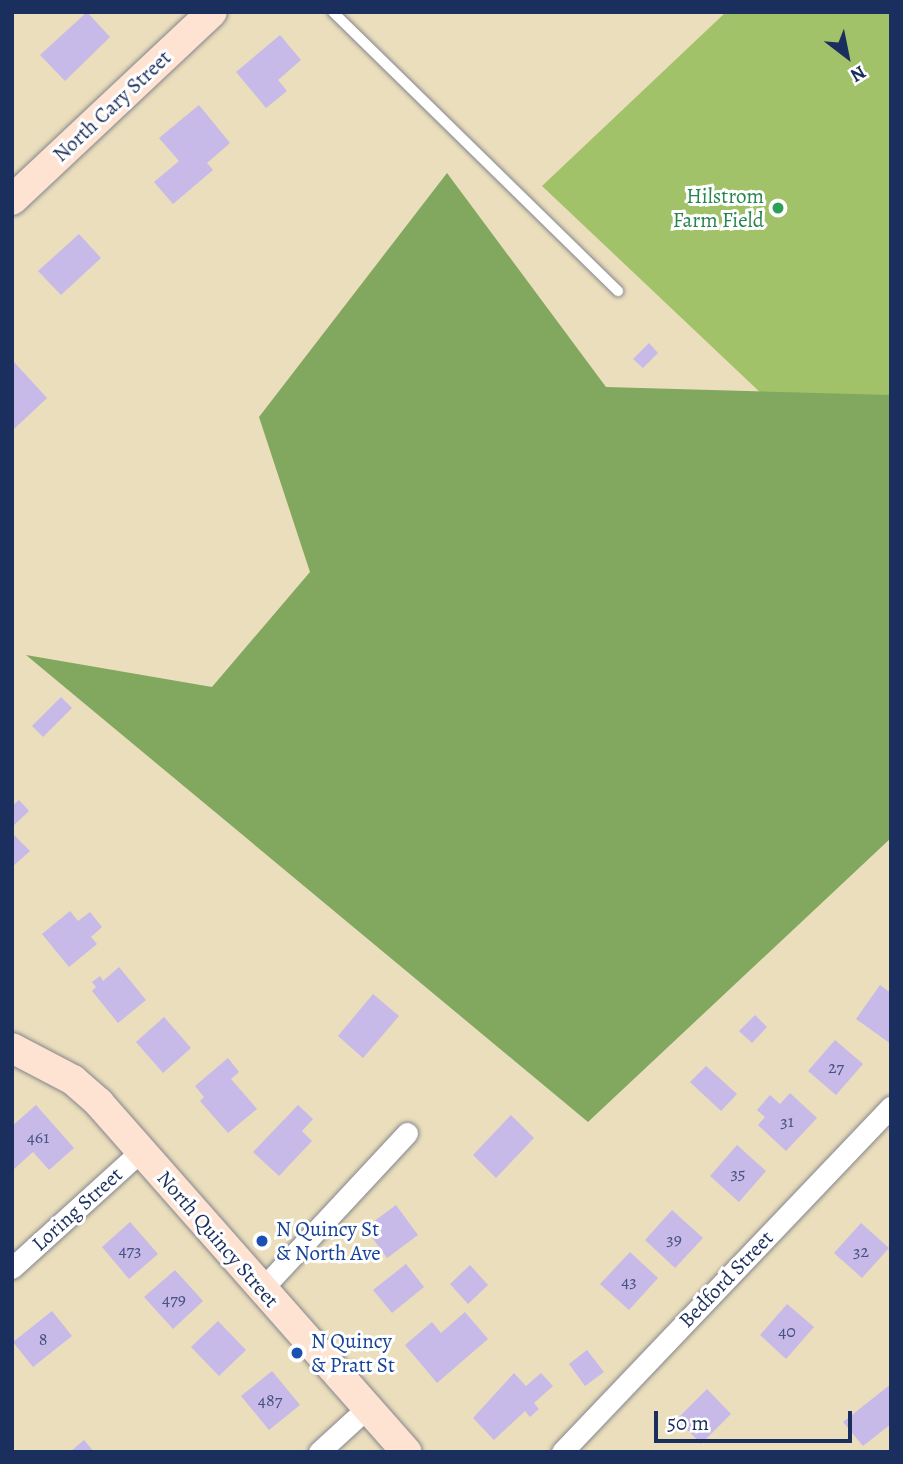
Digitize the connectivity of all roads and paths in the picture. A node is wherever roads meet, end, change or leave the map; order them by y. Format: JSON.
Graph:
{"nodes":[{"id":1,"x":212,"y":12,"type":"edge"},
{"id":2,"x":333,"y":12,"type":"edge"},
{"id":3,"x":12,"y":200,"type":"edge"},
{"id":4,"x":618,"y":291,"type":"dead end"},
{"id":5,"x":12,"y":1048,"type":"edge"},
{"id":6,"x":891,"y":1107,"type":"edge"},
{"id":7,"x":407,"y":1133,"type":"dead end"},
{"id":8,"x":141,"y":1151,"type":"junction"},
{"id":9,"x":12,"y":1268,"type":"edge"},
{"id":10,"x":262,"y":1289,"type":"junction"},
{"id":11,"x":367,"y":1408,"type":"junction"},
{"id":12,"x":319,"y":1452,"type":"edge"},
{"id":13,"x":407,"y":1452,"type":"edge"},
{"id":14,"x":562,"y":1452,"type":"edge"}],
"edges":[{"from":1,"to":3,"type":"main road","name":"North Cary Street"},
{"from":2,"to":4,"type":"lane"},
{"from":5,"to":8,"type":"main road","name":"North Quincy Street"},
{"from":6,"to":14,"type":"street","name":"Bedford Street"},
{"from":7,"to":10,"type":"street"},
{"from":8,"to":9,"type":"street","name":"Loring Street"},
{"from":8,"to":10,"type":"main road","name":"North Quincy Street"},
{"from":10,"to":11,"type":"main road","name":"North Quincy Street"},
{"from":11,"to":12,"type":"street"},
{"from":11,"to":13,"type":"main road","name":"North Quincy Street"}]}
